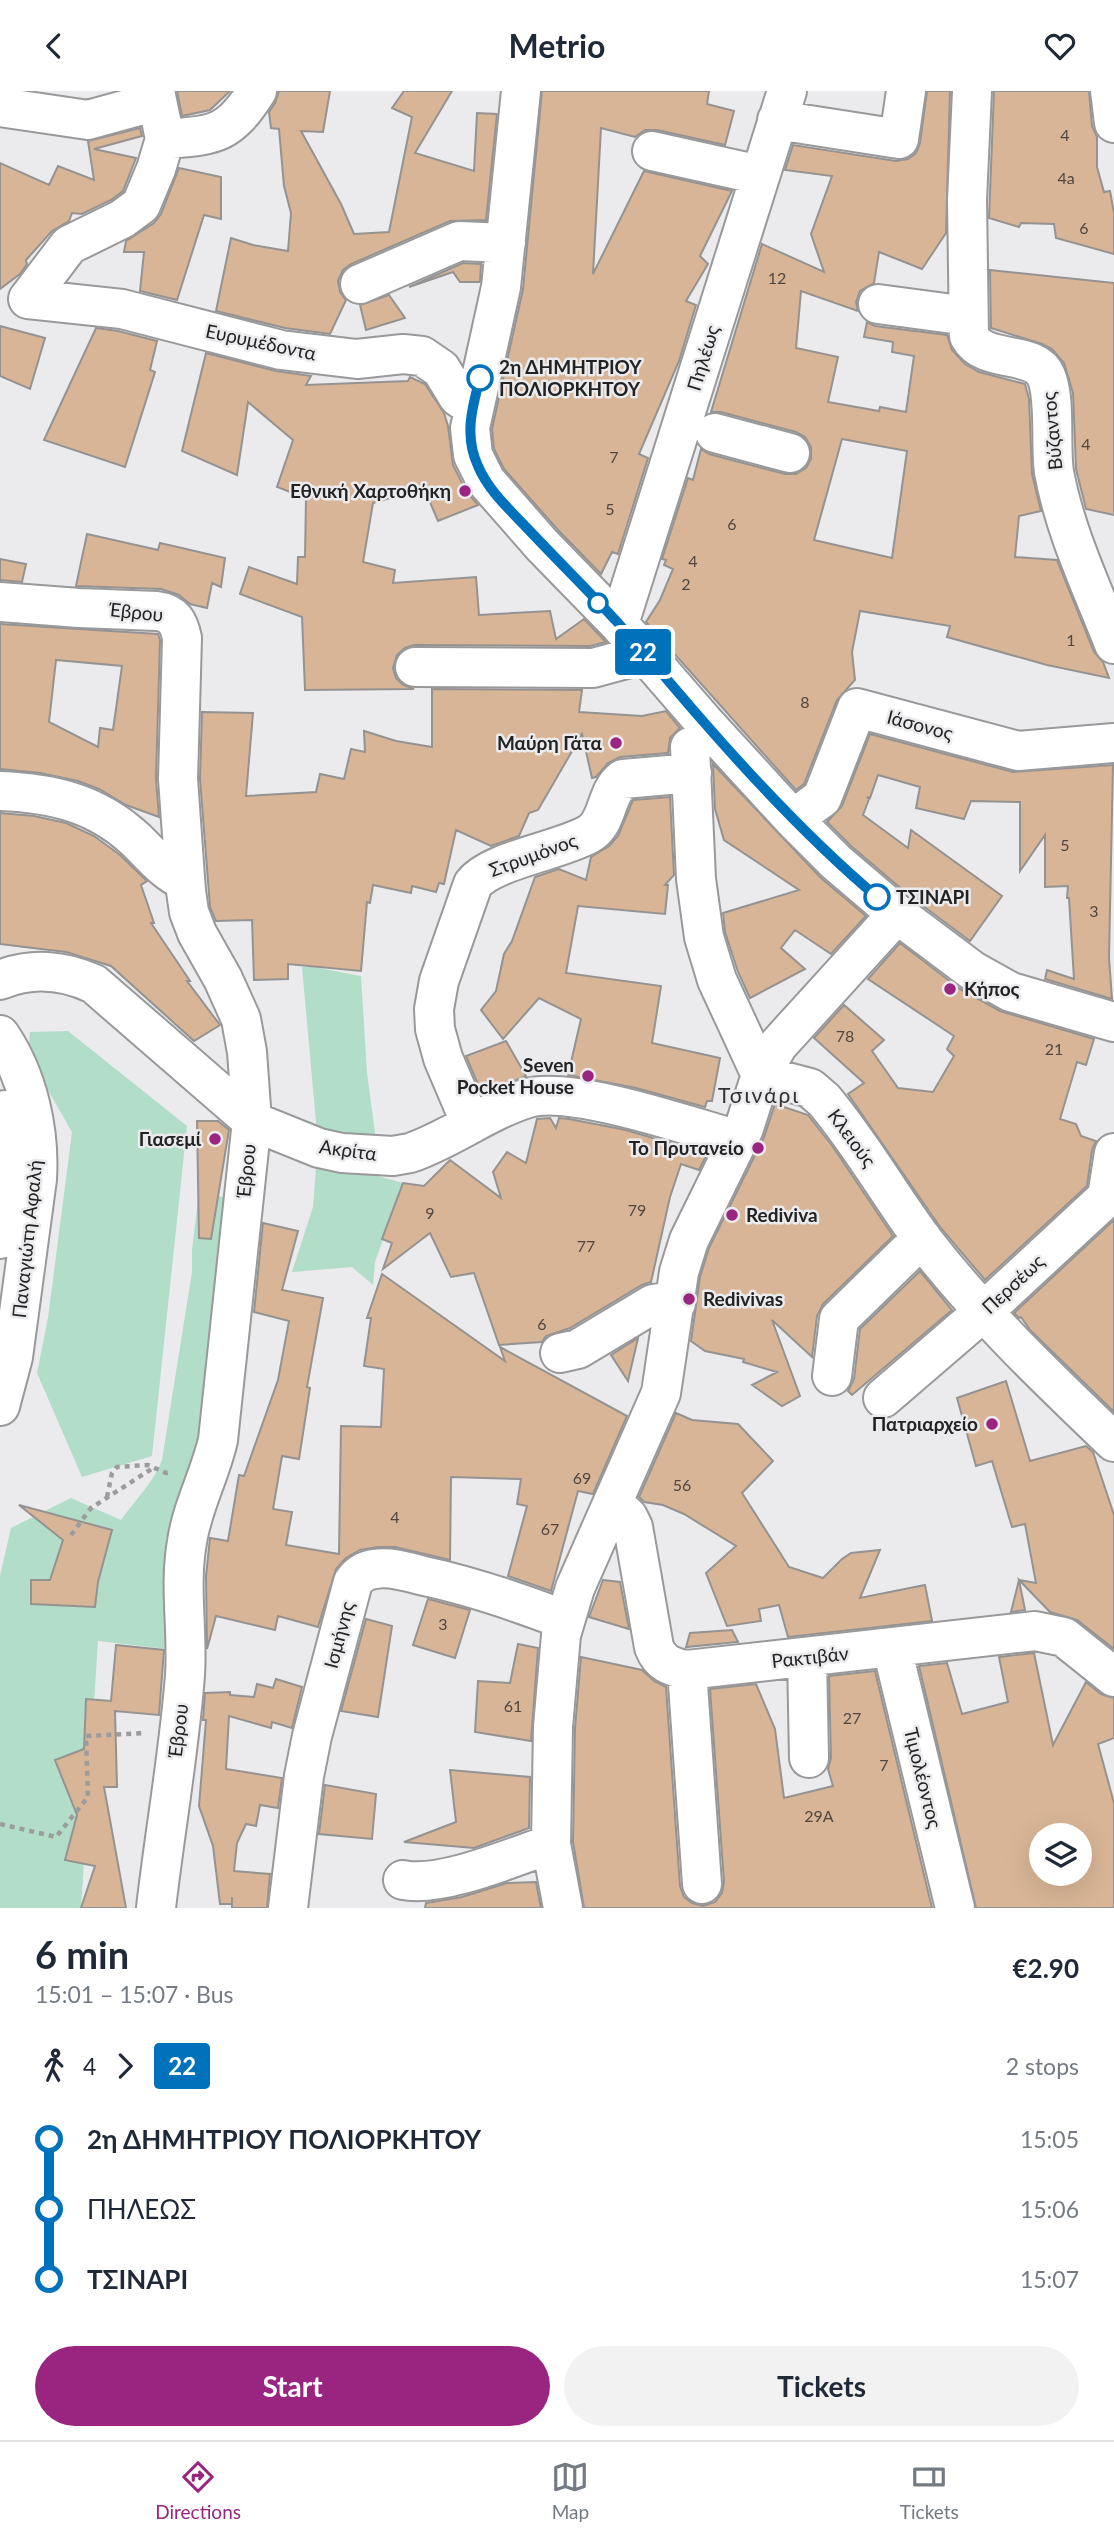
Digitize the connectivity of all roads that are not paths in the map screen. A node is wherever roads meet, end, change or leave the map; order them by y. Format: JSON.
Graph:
{"nodes":[{"id":1,"x":257,"y":91,"type":"edge"},
{"id":2,"x":521,"y":91,"type":"edge"},
{"id":3,"x":905,"y":91,"type":"edge"},
{"id":4,"x":972,"y":91,"type":"edge"},
{"id":5,"x":1110,"y":91,"type":"edge"},
{"id":6,"x":156,"y":96,"type":"edge"},
{"id":7,"x":782,"y":106,"type":"edge"},
{"id":8,"x":0,"y":107,"type":"edge"},
{"id":9,"x":1114,"y":123,"type":"edge"},
{"id":10,"x":165,"y":139,"type":"junction"},
{"id":11,"x":652,"y":151,"type":"dead end"},
{"id":12,"x":760,"y":175,"type":"junction"},
{"id":13,"x":506,"y":243,"type":"junction"},
{"id":14,"x":360,"y":284,"type":"dead end"},
{"id":15,"x":878,"y":304,"type":"dead end"},
{"id":16,"x":968,"y":316,"type":"junction"},
{"id":17,"x":473,"y":407,"type":"junction"},
{"id":18,"x":715,"y":433,"type":"dead end"},
{"id":19,"x":790,"y":453,"type":"dead end"},
{"id":20,"x":0,"y":602,"type":"edge"},
{"id":21,"x":619,"y":624,"type":"junction"},
{"id":22,"x":1114,"y":644,"type":"edge"},
{"id":23,"x":645,"y":654,"type":"junction"},
{"id":24,"x":415,"y":667,"type":"dead end"},
{"id":25,"x":1114,"y":743,"type":"edge"},
{"id":26,"x":695,"y":747,"type":"junction"},
{"id":27,"x":0,"y":791,"type":"edge"},
{"id":28,"x":793,"y":819,"type":"junction"},
{"id":29,"x":185,"y":881,"type":"junction"},
{"id":30,"x":897,"y":914,"type":"junction"},
{"id":31,"x":0,"y":980,"type":"edge"},
{"id":32,"x":1114,"y":1022,"type":"edge"},
{"id":33,"x":0,"y":1035,"type":"edge"},
{"id":34,"x":761,"y":1075,"type":"junction"},
{"id":35,"x":2,"y":1102,"type":"edge"},
{"id":36,"x":251,"y":1121,"type":"junction"},
{"id":37,"x":471,"y":1124,"type":"junction"},
{"id":38,"x":738,"y":1140,"type":"junction"},
{"id":39,"x":1114,"y":1153,"type":"edge"},
{"id":40,"x":922,"y":1238,"type":"junction"},
{"id":41,"x":0,"y":1239,"type":"edge"},
{"id":42,"x":676,"y":1303,"type":"junction"},
{"id":43,"x":983,"y":1312,"type":"junction"},
{"id":44,"x":560,"y":1353,"type":"dead end"},
{"id":45,"x":832,"y":1376,"type":"dead end"},
{"id":46,"x":883,"y":1398,"type":"dead end"},
{"id":47,"x":0,"y":1406,"type":"edge"},
{"id":48,"x":1114,"y":1442,"type":"edge"},
{"id":49,"x":613,"y":1503,"type":"junction"},
{"id":50,"x":565,"y":1620,"type":"junction"},
{"id":51,"x":892,"y":1648,"type":"junction"},
{"id":52,"x":807,"y":1657,"type":"junction"},
{"id":53,"x":687,"y":1670,"type":"junction"},
{"id":54,"x":1114,"y":1677,"type":"edge"},
{"id":55,"x":809,"y":1758,"type":"dead end"},
{"id":56,"x":551,"y":1844,"type":"junction"},
{"id":57,"x":403,"y":1880,"type":"dead end"},
{"id":58,"x":702,"y":1884,"type":"dead end"},
{"id":59,"x":156,"y":1908,"type":"edge"},
{"id":60,"x":288,"y":1908,"type":"edge"},
{"id":61,"x":563,"y":1908,"type":"edge"},
{"id":62,"x":955,"y":1908,"type":"edge"}],
"edges":[{"from":1,"to":10,"type":"street"},
{"from":2,"to":13,"type":"street"},
{"from":3,"to":7,"type":"street"},
{"from":4,"to":16,"type":"street","name":"Βύζαντος"},
{"from":5,"to":9,"type":"street"},
{"from":6,"to":8,"type":"street"},
{"from":6,"to":10,"type":"street"},
{"from":7,"to":12,"type":"street","name":"Πηλέως"},
{"from":10,"to":17,"type":"street","name":"Ευρυμέδοντα"},
{"from":11,"to":12,"type":"street"},
{"from":12,"to":21,"type":"street","name":"Πηλέως"},
{"from":13,"to":14,"type":"street"},
{"from":13,"to":17,"type":"street"},
{"from":15,"to":16,"type":"street"},
{"from":16,"to":22,"type":"street","name":"Βύζαντος"},
{"from":17,"to":21,"type":"street"},
{"from":18,"to":19,"type":"street"},
{"from":20,"to":29,"type":"street","name":"Έβρου"},
{"from":21,"to":23,"type":"street"},
{"from":23,"to":24,"type":"street"},
{"from":23,"to":26,"type":"street"},
{"from":25,"to":28,"type":"street","name":"Ιάσονος"},
{"from":26,"to":28,"type":"street"},
{"from":26,"to":34,"type":"street"},
{"from":26,"to":37,"type":"street","name":"Στρυμόνος"},
{"from":27,"to":29,"type":"street"},
{"from":28,"to":30,"type":"street"},
{"from":29,"to":36,"type":"street","name":"Έβρου"},
{"from":30,"to":32,"type":"street"},
{"from":30,"to":34,"type":"street"},
{"from":31,"to":36,"type":"street","name":"Ακρίτα"},
{"from":33,"to":47,"type":"street","name":"Παναγιώτη Αφαλή"},
{"from":34,"to":38,"type":"street"},
{"from":34,"to":40,"type":"street","name":"Κλειούς"},
{"from":35,"to":41,"type":"street","name":"Παναγιώτη Αφαλή"},
{"from":36,"to":37,"type":"street","name":"Ακρίτα"},
{"from":36,"to":59,"type":"street","name":"Έβρου"},
{"from":37,"to":38,"type":"street","name":"Ακρίτα"},
{"from":38,"to":42,"type":"street"},
{"from":39,"to":43,"type":"street","name":"Περσέως"},
{"from":40,"to":43,"type":"street","name":"Κλειούς"},
{"from":40,"to":45,"type":"street"},
{"from":42,"to":44,"type":"street"},
{"from":42,"to":49,"type":"street"},
{"from":43,"to":46,"type":"street","name":"Περσέως"},
{"from":43,"to":48,"type":"street","name":"Κλειούς"},
{"from":49,"to":50,"type":"street"},
{"from":49,"to":53,"type":"street"},
{"from":50,"to":56,"type":"street"},
{"from":50,"to":60,"type":"street","name":"Ισμήνης"},
{"from":51,"to":52,"type":"street","name":"Ρακτιβάν"},
{"from":51,"to":54,"type":"street","name":"Ρακτιβάν"},
{"from":51,"to":62,"type":"street","name":"Τιμολέοντος"},
{"from":52,"to":53,"type":"street","name":"Ρακτιβάν"},
{"from":52,"to":55,"type":"street"},
{"from":53,"to":58,"type":"street"},
{"from":56,"to":57,"type":"street"},
{"from":56,"to":61,"type":"street"}]}
